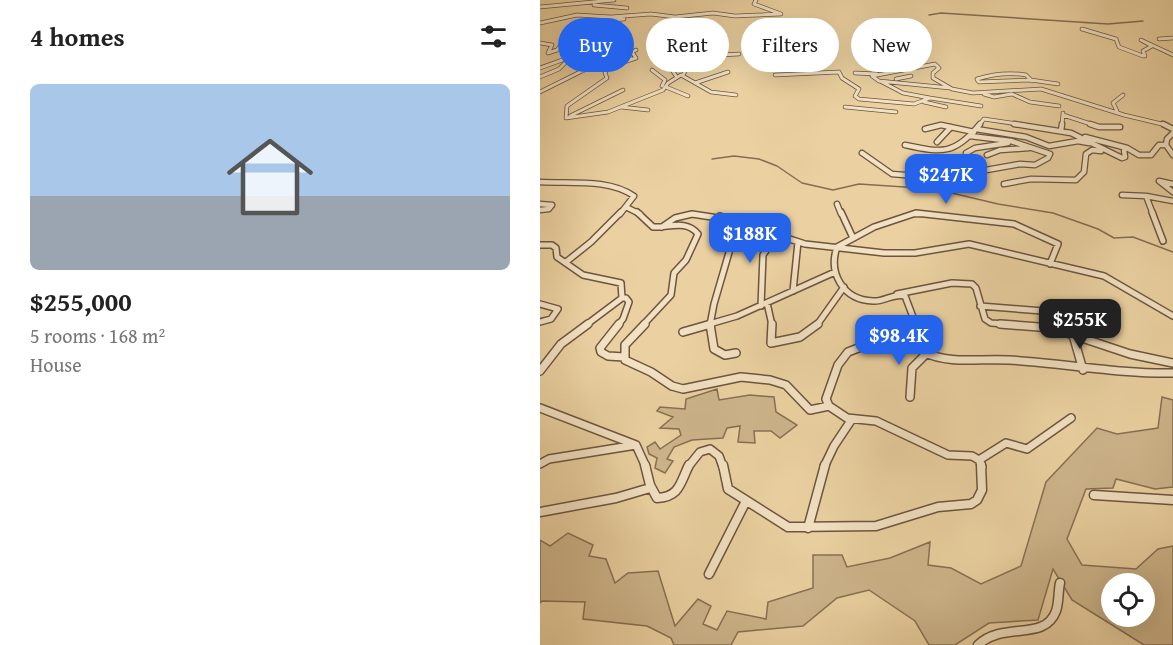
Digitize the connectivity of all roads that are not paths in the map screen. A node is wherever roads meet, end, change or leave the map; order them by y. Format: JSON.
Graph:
{"nodes":[{"id":1,"x":543,"y":0,"type":"edge"},
{"id":2,"x":614,"y":0,"type":"edge"},
{"id":3,"x":620,"y":0,"type":"edge"},
{"id":4,"x":756,"y":0,"type":"edge"},
{"id":5,"x":585,"y":2,"type":"junction"},
{"id":6,"x":604,"y":3,"type":"dead end"},
{"id":7,"x":540,"y":5,"type":"edge"},
{"id":8,"x":627,"y":8,"type":"dead end"},
{"id":9,"x":648,"y":14,"type":"junction"},
{"id":10,"x":630,"y":18,"type":"edge"},
{"id":11,"x":540,"y":22,"type":"edge"},
{"id":12,"x":1082,"y":29,"type":"dead end"},
{"id":13,"x":1173,"y":38,"type":"edge"},
{"id":14,"x":1160,"y":39,"type":"dead end"},
{"id":15,"x":541,"y":46,"type":"edge"},
{"id":16,"x":558,"y":49,"type":"edge"},
{"id":17,"x":548,"y":53,"type":"junction"},
{"id":18,"x":739,"y":54,"type":"dead end"},
{"id":19,"x":541,"y":55,"type":"edge"},
{"id":20,"x":729,"y":55,"type":"edge"},
{"id":21,"x":1173,"y":55,"type":"edge"},
{"id":22,"x":558,"y":64,"type":"edge"},
{"id":23,"x":540,"y":68,"type":"edge"},
{"id":24,"x":558,"y":69,"type":"edge"},
{"id":25,"x":578,"y":72,"type":"edge"},
{"id":26,"x":606,"y":72,"type":"edge"},
{"id":27,"x":655,"y":72,"type":"edge"},
{"id":28,"x":673,"y":72,"type":"edge"},
{"id":29,"x":685,"y":72,"type":"edge"},
{"id":30,"x":728,"y":72,"type":"dead end"},
{"id":31,"x":855,"y":73,"type":"dead end"},
{"id":32,"x":878,"y":74,"type":"junction"},
{"id":33,"x":683,"y":75,"type":"junction"},
{"id":34,"x":775,"y":75,"type":"dead end"},
{"id":35,"x":676,"y":76,"type":"junction"},
{"id":36,"x":911,"y":76,"type":"dead end"},
{"id":37,"x":540,"y":77,"type":"edge"},
{"id":38,"x":886,"y":80,"type":"junction"},
{"id":39,"x":1031,"y":80,"type":"junction"},
{"id":40,"x":879,"y":81,"type":"junction"},
{"id":41,"x":695,"y":83,"type":"junction"},
{"id":42,"x":1058,"y":84,"type":"dead end"},
{"id":43,"x":950,"y":88,"type":"junction"},
{"id":44,"x":623,"y":90,"type":"dead end"},
{"id":45,"x":661,"y":90,"type":"junction"},
{"id":46,"x":1037,"y":90,"type":"junction"},
{"id":47,"x":540,"y":92,"type":"edge"},
{"id":48,"x":982,"y":92,"type":"junction"},
{"id":49,"x":736,"y":95,"type":"dead end"},
{"id":50,"x":1123,"y":95,"type":"dead end"},
{"id":51,"x":688,"y":96,"type":"dead end"},
{"id":52,"x":930,"y":98,"type":"junction"},
{"id":53,"x":866,"y":100,"type":"junction"},
{"id":54,"x":924,"y":102,"type":"junction"},
{"id":55,"x":862,"y":106,"type":"junction"},
{"id":56,"x":981,"y":106,"type":"dead end"},
{"id":57,"x":1059,"y":106,"type":"dead end"},
{"id":58,"x":620,"y":107,"type":"junction"},
{"id":59,"x":845,"y":107,"type":"dead end"},
{"id":60,"x":946,"y":107,"type":"dead end"},
{"id":61,"x":648,"y":110,"type":"dead end"},
{"id":62,"x":896,"y":112,"type":"dead end"},
{"id":63,"x":1119,"y":113,"type":"junction"},
{"id":64,"x":566,"y":118,"type":"junction"},
{"id":65,"x":951,"y":127,"type":"junction"},
{"id":66,"x":1120,"y":127,"type":"dead end"},
{"id":67,"x":925,"y":129,"type":"dead end"},
{"id":68,"x":1061,"y":131,"type":"junction"},
{"id":69,"x":1173,"y":131,"type":"edge"},
{"id":70,"x":973,"y":133,"type":"junction"},
{"id":71,"x":1080,"y":135,"type":"junction"},
{"id":72,"x":937,"y":142,"type":"dead end"},
{"id":73,"x":1015,"y":143,"type":"junction"},
{"id":74,"x":1090,"y":143,"type":"junction"},
{"id":75,"x":905,"y":145,"type":"dead end"},
{"id":76,"x":1166,"y":145,"type":"junction"},
{"id":77,"x":1029,"y":148,"type":"junction"},
{"id":78,"x":1128,"y":148,"type":"junction"},
{"id":79,"x":1107,"y":152,"type":"junction"},
{"id":80,"x":862,"y":153,"type":"dead end"},
{"id":81,"x":987,"y":155,"type":"dead end"},
{"id":82,"x":1173,"y":155,"type":"edge"},
{"id":83,"x":966,"y":157,"type":"dead end"},
{"id":84,"x":540,"y":182,"type":"edge"},
{"id":85,"x":1004,"y":184,"type":"dead end"},
{"id":86,"x":1173,"y":184,"type":"edge"},
{"id":87,"x":1173,"y":192,"type":"edge"},
{"id":88,"x":1122,"y":195,"type":"dead end"},
{"id":89,"x":1146,"y":196,"type":"junction"},
{"id":90,"x":1173,"y":201,"type":"edge"},
{"id":91,"x":540,"y":204,"type":"edge"},
{"id":92,"x":837,"y":204,"type":"dead end"},
{"id":93,"x":626,"y":207,"type":"junction"},
{"id":94,"x":540,"y":210,"type":"edge"},
{"id":95,"x":720,"y":216,"type":"junction"},
{"id":96,"x":662,"y":227,"type":"junction"},
{"id":97,"x":777,"y":235,"type":"junction"},
{"id":98,"x":853,"y":238,"type":"junction"},
{"id":99,"x":1163,"y":241,"type":"dead end"},
{"id":100,"x":798,"y":242,"type":"junction"},
{"id":101,"x":540,"y":245,"type":"edge"},
{"id":102,"x":837,"y":247,"type":"junction"},
{"id":103,"x":566,"y":262,"type":"junction"},
{"id":104,"x":1050,"y":264,"type":"junction"},
{"id":105,"x":835,"y":272,"type":"junction"},
{"id":106,"x":844,"y":287,"type":"junction"},
{"id":107,"x":793,"y":291,"type":"junction"},
{"id":108,"x":897,"y":294,"type":"junction"},
{"id":109,"x":622,"y":298,"type":"junction"},
{"id":110,"x":540,"y":304,"type":"edge"},
{"id":111,"x":764,"y":304,"type":"junction"},
{"id":112,"x":980,"y":306,"type":"junction"},
{"id":113,"x":1173,"y":316,"type":"edge"},
{"id":114,"x":913,"y":318,"type":"junction"},
{"id":115,"x":540,"y":322,"type":"edge"},
{"id":116,"x":709,"y":325,"type":"junction"},
{"id":117,"x":1062,"y":331,"type":"junction"},
{"id":118,"x":683,"y":332,"type":"dead end"},
{"id":119,"x":1073,"y":335,"type":"junction"},
{"id":120,"x":736,"y":353,"type":"dead end"},
{"id":121,"x":540,"y":354,"type":"edge"},
{"id":122,"x":926,"y":354,"type":"junction"},
{"id":123,"x":550,"y":355,"type":"junction"},
{"id":124,"x":624,"y":357,"type":"junction"},
{"id":125,"x":1173,"y":363,"type":"edge"},
{"id":126,"x":1083,"y":370,"type":"junction"},
{"id":127,"x":540,"y":371,"type":"edge"},
{"id":128,"x":1173,"y":373,"type":"edge"},
{"id":129,"x":910,"y":397,"type":"dead end"},
{"id":130,"x":829,"y":406,"type":"junction"},
{"id":131,"x":540,"y":408,"type":"edge"},
{"id":132,"x":1071,"y":418,"type":"dead end"},
{"id":133,"x":852,"y":419,"type":"junction"},
{"id":134,"x":636,"y":445,"type":"junction"},
{"id":135,"x":979,"y":460,"type":"junction"},
{"id":136,"x":540,"y":464,"type":"edge"},
{"id":137,"x":650,"y":488,"type":"junction"},
{"id":138,"x":1094,"y":495,"type":"dead end"},
{"id":139,"x":1173,"y":500,"type":"edge"},
{"id":140,"x":746,"y":501,"type":"junction"},
{"id":141,"x":540,"y":512,"type":"edge"},
{"id":142,"x":808,"y":528,"type":"junction"},
{"id":143,"x":709,"y":574,"type":"dead end"},
{"id":144,"x":1060,"y":583,"type":"dead end"},
{"id":145,"x":978,"y":645,"type":"edge"}],
"edges":[{"from":1,"to":7,"type":"street"},
{"from":2,"to":5,"type":"street"},
{"from":3,"to":6,"type":"street"},
{"from":4,"to":9,"type":"street"},
{"from":5,"to":7,"type":"street"},
{"from":5,"to":8,"type":"street"},
{"from":9,"to":10,"type":"street"},
{"from":9,"to":11,"type":"street"},
{"from":12,"to":21,"type":"street"},
{"from":13,"to":14,"type":"street"},
{"from":15,"to":17,"type":"street"},
{"from":16,"to":17,"type":"street"},
{"from":17,"to":19,"type":"street"},
{"from":18,"to":20,"type":"street"},
{"from":22,"to":23,"type":"street"},
{"from":24,"to":37,"type":"street"},
{"from":25,"to":47,"type":"street"},
{"from":26,"to":64,"type":"street"},
{"from":27,"to":45,"type":"street"},
{"from":28,"to":35,"type":"street"},
{"from":29,"to":33,"type":"street"},
{"from":30,"to":41,"type":"street"},
{"from":31,"to":32,"type":"street"},
{"from":32,"to":40,"type":"street"},
{"from":32,"to":43,"type":"street"},
{"from":33,"to":35,"type":"street"},
{"from":33,"to":41,"type":"street"},
{"from":34,"to":53,"type":"street"},
{"from":35,"to":45,"type":"street"},
{"from":36,"to":38,"type":"street"},
{"from":38,"to":40,"type":"street"},
{"from":38,"to":43,"type":"street"},
{"from":39,"to":39,"type":"street"},
{"from":39,"to":42,"type":"street"},
{"from":39,"to":46,"type":"street"},
{"from":40,"to":52,"type":"street"},
{"from":41,"to":49,"type":"street"},
{"from":43,"to":48,"type":"street"},
{"from":44,"to":64,"type":"street"},
{"from":45,"to":51,"type":"street"},
{"from":45,"to":58,"type":"street"},
{"from":46,"to":48,"type":"street"},
{"from":46,"to":63,"type":"street"},
{"from":48,"to":57,"type":"street"},
{"from":50,"to":63,"type":"street"},
{"from":52,"to":54,"type":"street"},
{"from":52,"to":56,"type":"street"},
{"from":53,"to":54,"type":"street"},
{"from":53,"to":55,"type":"street"},
{"from":54,"to":60,"type":"street"},
{"from":55,"to":59,"type":"street"},
{"from":55,"to":62,"type":"street"},
{"from":58,"to":61,"type":"street"},
{"from":58,"to":64,"type":"street"},
{"from":63,"to":69,"type":"street"},
{"from":65,"to":67,"type":"street"},
{"from":65,"to":70,"type":"street"},
{"from":65,"to":72,"type":"street"},
{"from":66,"to":68,"type":"street"},
{"from":68,"to":70,"type":"street"},
{"from":68,"to":71,"type":"street"},
{"from":69,"to":76,"type":"street"},
{"from":70,"to":73,"type":"street"},
{"from":70,"to":74,"type":"street"},
{"from":70,"to":75,"type":"street"},
{"from":71,"to":74,"type":"street"},
{"from":71,"to":78,"type":"street"},
{"from":73,"to":77,"type":"street"},
{"from":73,"to":83,"type":"street"},
{"from":74,"to":79,"type":"street"},
{"from":76,"to":78,"type":"street"},
{"from":76,"to":82,"type":"street"},
{"from":77,"to":80,"type":"street"},
{"from":77,"to":81,"type":"street"},
{"from":78,"to":79,"type":"street"},
{"from":79,"to":85,"type":"street"},
{"from":84,"to":93,"type":"street"},
{"from":86,"to":87,"type":"street"},
{"from":88,"to":89,"type":"street"},
{"from":89,"to":90,"type":"street"},
{"from":89,"to":99,"type":"street"},
{"from":91,"to":94,"type":"street"},
{"from":92,"to":98,"type":"street"},
{"from":93,"to":96,"type":"street"},
{"from":93,"to":103,"type":"street"},
{"from":95,"to":96,"type":"street"},
{"from":95,"to":97,"type":"street"},
{"from":95,"to":116,"type":"street"},
{"from":96,"to":124,"type":"street"},
{"from":97,"to":100,"type":"street"},
{"from":97,"to":111,"type":"street"},
{"from":98,"to":102,"type":"street"},
{"from":98,"to":104,"type":"street"},
{"from":100,"to":102,"type":"street"},
{"from":100,"to":107,"type":"street"},
{"from":101,"to":103,"type":"street"},
{"from":102,"to":104,"type":"street"},
{"from":102,"to":105,"type":"street"},
{"from":103,"to":109,"type":"street"},
{"from":104,"to":113,"type":"street"},
{"from":105,"to":106,"type":"street"},
{"from":105,"to":107,"type":"street"},
{"from":106,"to":108,"type":"street"},
{"from":106,"to":111,"type":"street"},
{"from":107,"to":111,"type":"street"},
{"from":108,"to":112,"type":"street"},
{"from":108,"to":114,"type":"street"},
{"from":109,"to":123,"type":"street"},
{"from":109,"to":124,"type":"street"},
{"from":110,"to":115,"type":"street"},
{"from":111,"to":116,"type":"street"},
{"from":112,"to":117,"type":"street"},
{"from":112,"to":117,"type":"street"},
{"from":114,"to":122,"type":"street"},
{"from":114,"to":130,"type":"street"},
{"from":116,"to":118,"type":"street"},
{"from":116,"to":120,"type":"street"},
{"from":117,"to":119,"type":"street"},
{"from":119,"to":125,"type":"street"},
{"from":119,"to":126,"type":"street"},
{"from":121,"to":123,"type":"street"},
{"from":122,"to":126,"type":"street"},
{"from":122,"to":129,"type":"street"},
{"from":123,"to":127,"type":"street"},
{"from":124,"to":130,"type":"street"},
{"from":126,"to":128,"type":"street"},
{"from":130,"to":133,"type":"street"},
{"from":131,"to":134,"type":"street"},
{"from":132,"to":135,"type":"street"},
{"from":133,"to":135,"type":"street"},
{"from":133,"to":142,"type":"street"},
{"from":134,"to":136,"type":"street"},
{"from":134,"to":137,"type":"street"},
{"from":135,"to":142,"type":"street"},
{"from":137,"to":140,"type":"street"},
{"from":137,"to":141,"type":"street"},
{"from":138,"to":139,"type":"street"},
{"from":140,"to":142,"type":"street"},
{"from":140,"to":143,"type":"street"},
{"from":144,"to":145,"type":"street"}]}
